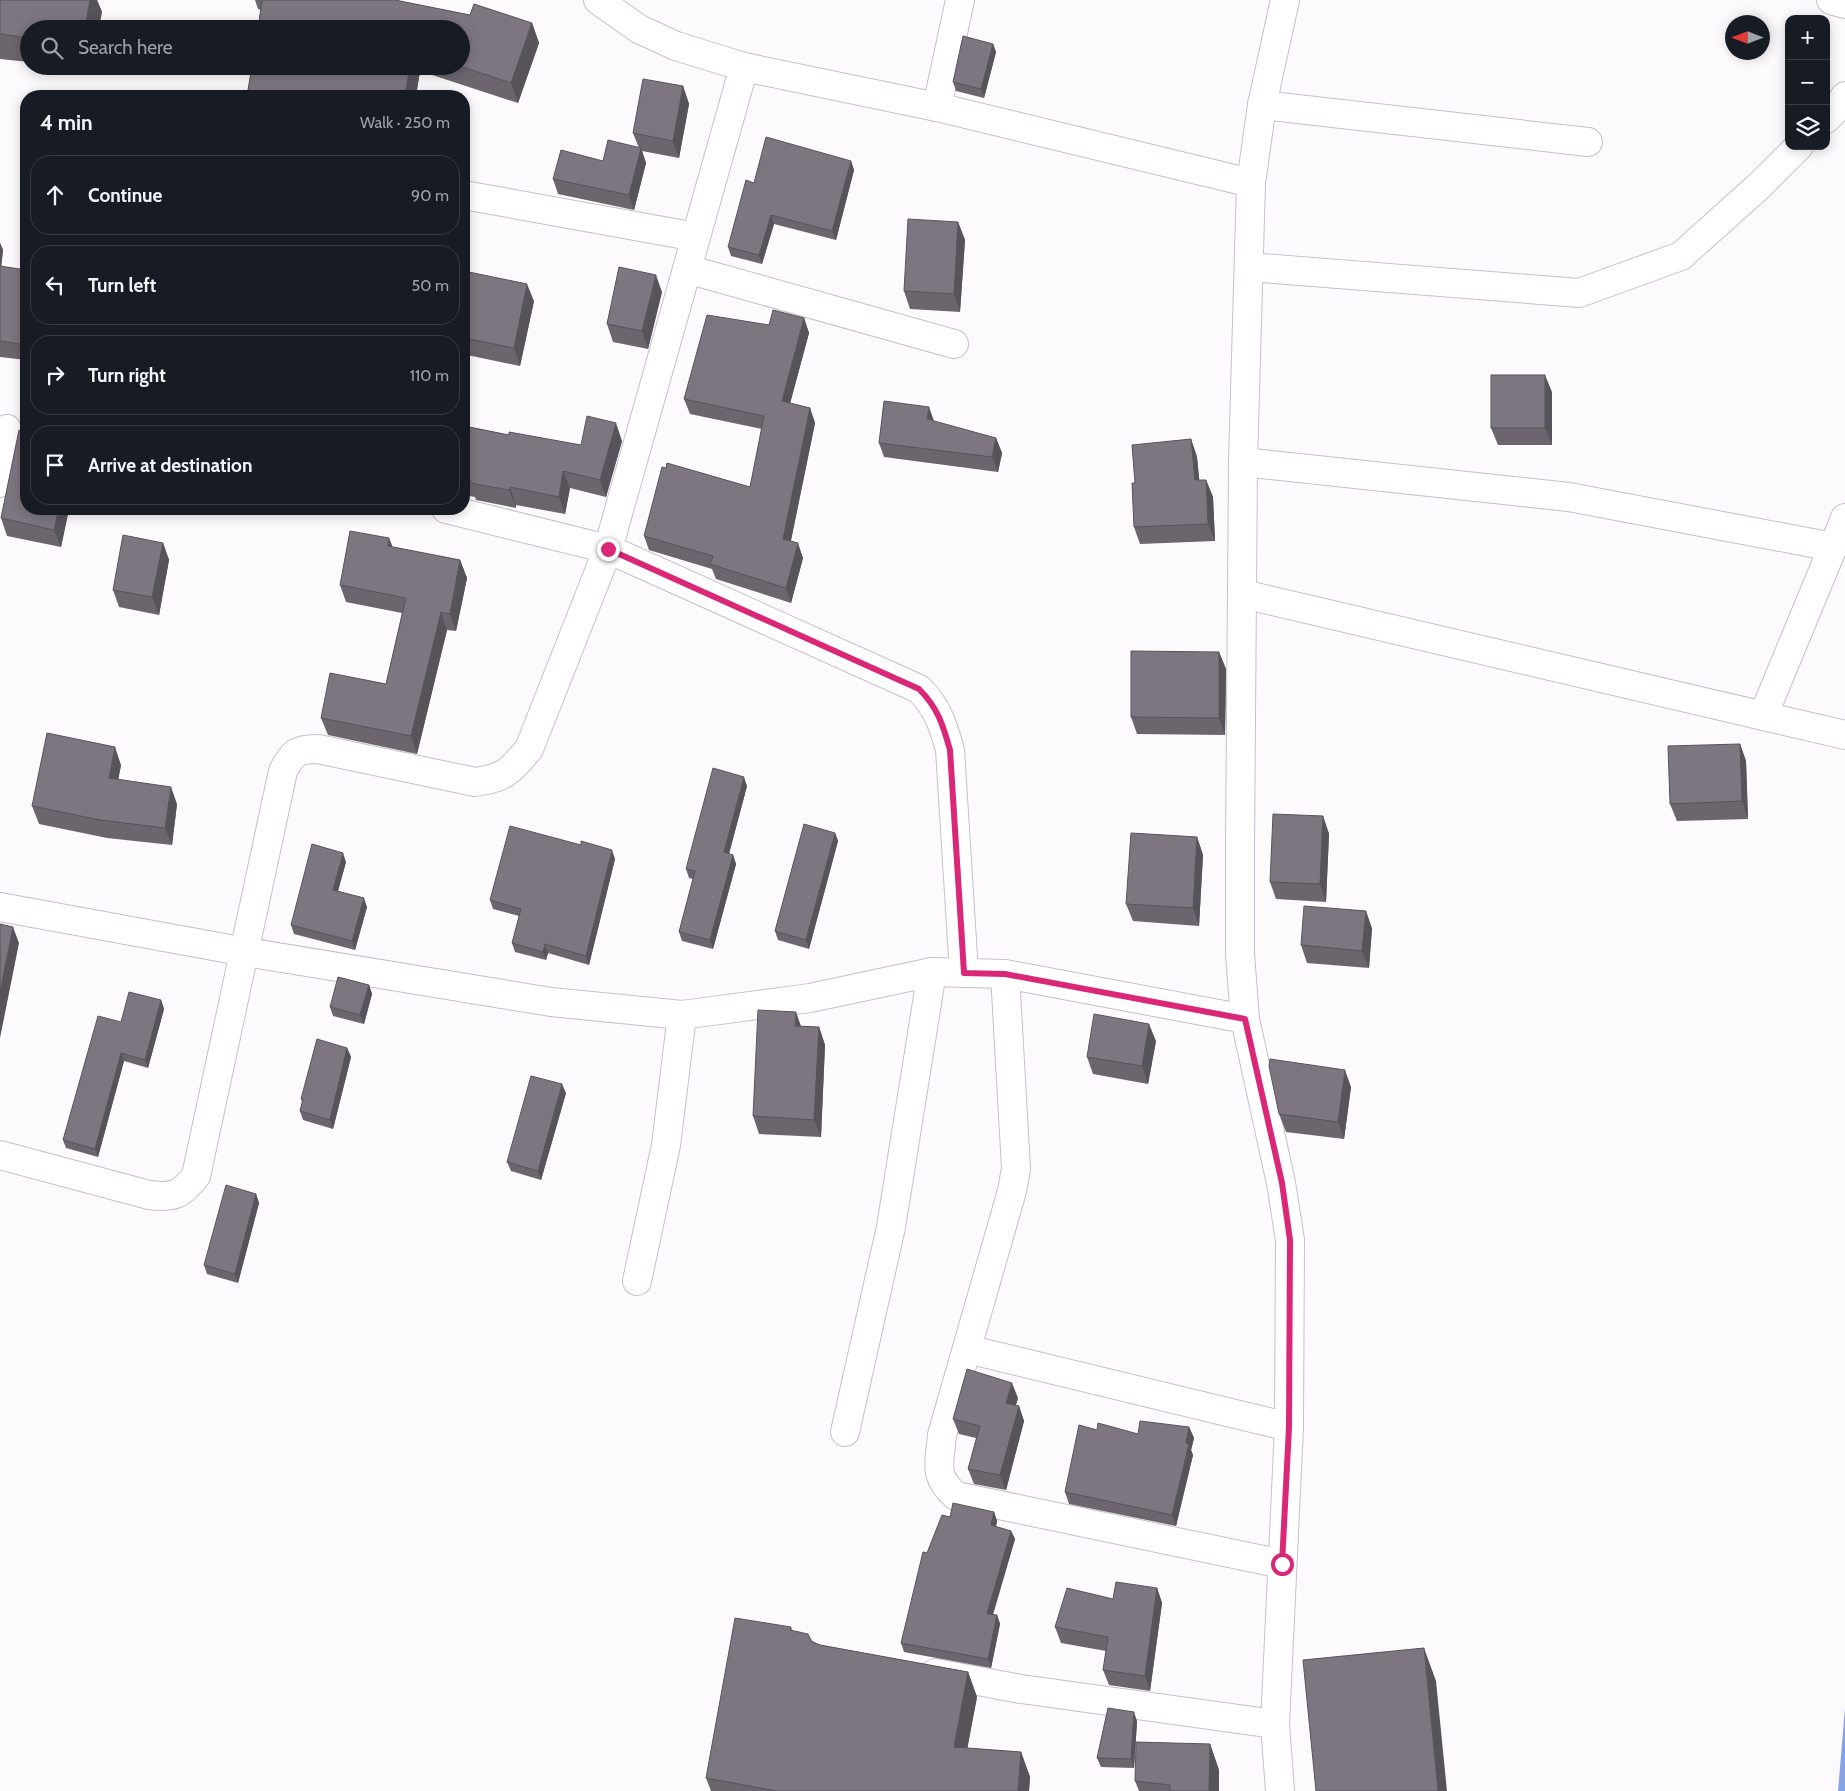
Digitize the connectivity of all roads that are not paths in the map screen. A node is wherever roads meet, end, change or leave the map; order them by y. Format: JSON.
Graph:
{"nodes":[{"id":1,"x":598,"y":0,"type":"edge"},
{"id":2,"x":960,"y":0,"type":"edge"},
{"id":3,"x":1285,"y":0,"type":"edge"},
{"id":4,"x":1830,"y":0,"type":"edge"},
{"id":5,"x":1845,"y":4,"type":"edge"},
{"id":6,"x":744,"y":67,"type":"junction"},
{"id":7,"x":1845,"y":96,"type":"edge"},
{"id":8,"x":1262,"y":105,"type":"junction"},
{"id":9,"x":937,"y":107,"type":"junction"},
{"id":10,"x":1830,"y":115,"type":"edge"},
{"id":11,"x":1588,"y":142,"type":"dead end"},
{"id":12,"x":1795,"y":150,"type":"edge"},
{"id":13,"x":1251,"y":183,"type":"junction"},
{"id":14,"x":470,"y":196,"type":"edge"},
{"id":15,"x":696,"y":237,"type":"junction"},
{"id":16,"x":1249,"y":267,"type":"junction"},
{"id":17,"x":687,"y":269,"type":"junction"},
{"id":18,"x":954,"y":344,"type":"dead end"},
{"id":19,"x":11,"y":430,"type":"edge"},
{"id":20,"x":1244,"y":462,"type":"junction"},
{"id":21,"x":0,"y":483,"type":"edge"},
{"id":22,"x":470,"y":515,"type":"edge"},
{"id":23,"x":1845,"y":518,"type":"edge"},
{"id":24,"x":1833,"y":547,"type":"junction"},
{"id":25,"x":608,"y":549,"type":"junction"},
{"id":26,"x":1243,"y":594,"type":"junction"},
{"id":27,"x":1763,"y":716,"type":"junction"},
{"id":28,"x":1845,"y":735,"type":"edge"},
{"id":29,"x":0,"y":907,"type":"edge"},
{"id":30,"x":246,"y":952,"type":"junction"},
{"id":31,"x":932,"y":972,"type":"junction"},
{"id":32,"x":964,"y":973,"type":"junction"},
{"id":33,"x":1005,"y":974,"type":"junction"},
{"id":34,"x":682,"y":1015,"type":"junction"},
{"id":35,"x":1245,"y":1019,"type":"junction"},
{"id":36,"x":0,"y":1155,"type":"edge"},
{"id":37,"x":637,"y":1281,"type":"dead end"},
{"id":38,"x":967,"y":1349,"type":"junction"},
{"id":39,"x":1289,"y":1427,"type":"junction"},
{"id":40,"x":845,"y":1432,"type":"dead end"},
{"id":41,"x":1282,"y":1564,"type":"junction"},
{"id":42,"x":908,"y":1668,"type":"edge"},
{"id":43,"x":1275,"y":1724,"type":"junction"},
{"id":44,"x":1280,"y":1791,"type":"edge"}],
"edges":[{"from":1,"to":6,"type":"street"},
{"from":2,"to":9,"type":"street"},
{"from":3,"to":8,"type":"street"},
{"from":4,"to":5,"type":"street"},
{"from":6,"to":9,"type":"street"},
{"from":6,"to":15,"type":"street"},
{"from":7,"to":10,"type":"street"},
{"from":8,"to":11,"type":"street"},
{"from":8,"to":13,"type":"street"},
{"from":9,"to":13,"type":"street"},
{"from":12,"to":16,"type":"street"},
{"from":13,"to":16,"type":"street"},
{"from":14,"to":15,"type":"street"},
{"from":15,"to":17,"type":"street"},
{"from":16,"to":20,"type":"street"},
{"from":17,"to":18,"type":"street"},
{"from":17,"to":25,"type":"street"},
{"from":19,"to":21,"type":"street"},
{"from":20,"to":24,"type":"street"},
{"from":20,"to":26,"type":"street"},
{"from":22,"to":25,"type":"street"},
{"from":23,"to":24,"type":"street"},
{"from":24,"to":27,"type":"street"},
{"from":25,"to":30,"type":"street"},
{"from":25,"to":32,"type":"street"},
{"from":26,"to":27,"type":"street"},
{"from":26,"to":35,"type":"street"},
{"from":27,"to":28,"type":"street"},
{"from":29,"to":30,"type":"street"},
{"from":30,"to":34,"type":"street"},
{"from":30,"to":36,"type":"street"},
{"from":31,"to":32,"type":"street"},
{"from":31,"to":34,"type":"street"},
{"from":31,"to":40,"type":"street"},
{"from":32,"to":33,"type":"street"},
{"from":33,"to":35,"type":"street"},
{"from":33,"to":38,"type":"street"},
{"from":34,"to":37,"type":"street"},
{"from":35,"to":39,"type":"street"},
{"from":38,"to":39,"type":"street"},
{"from":38,"to":41,"type":"street"},
{"from":39,"to":41,"type":"street"},
{"from":41,"to":43,"type":"street"},
{"from":42,"to":43,"type":"street"},
{"from":43,"to":44,"type":"street"}]}
